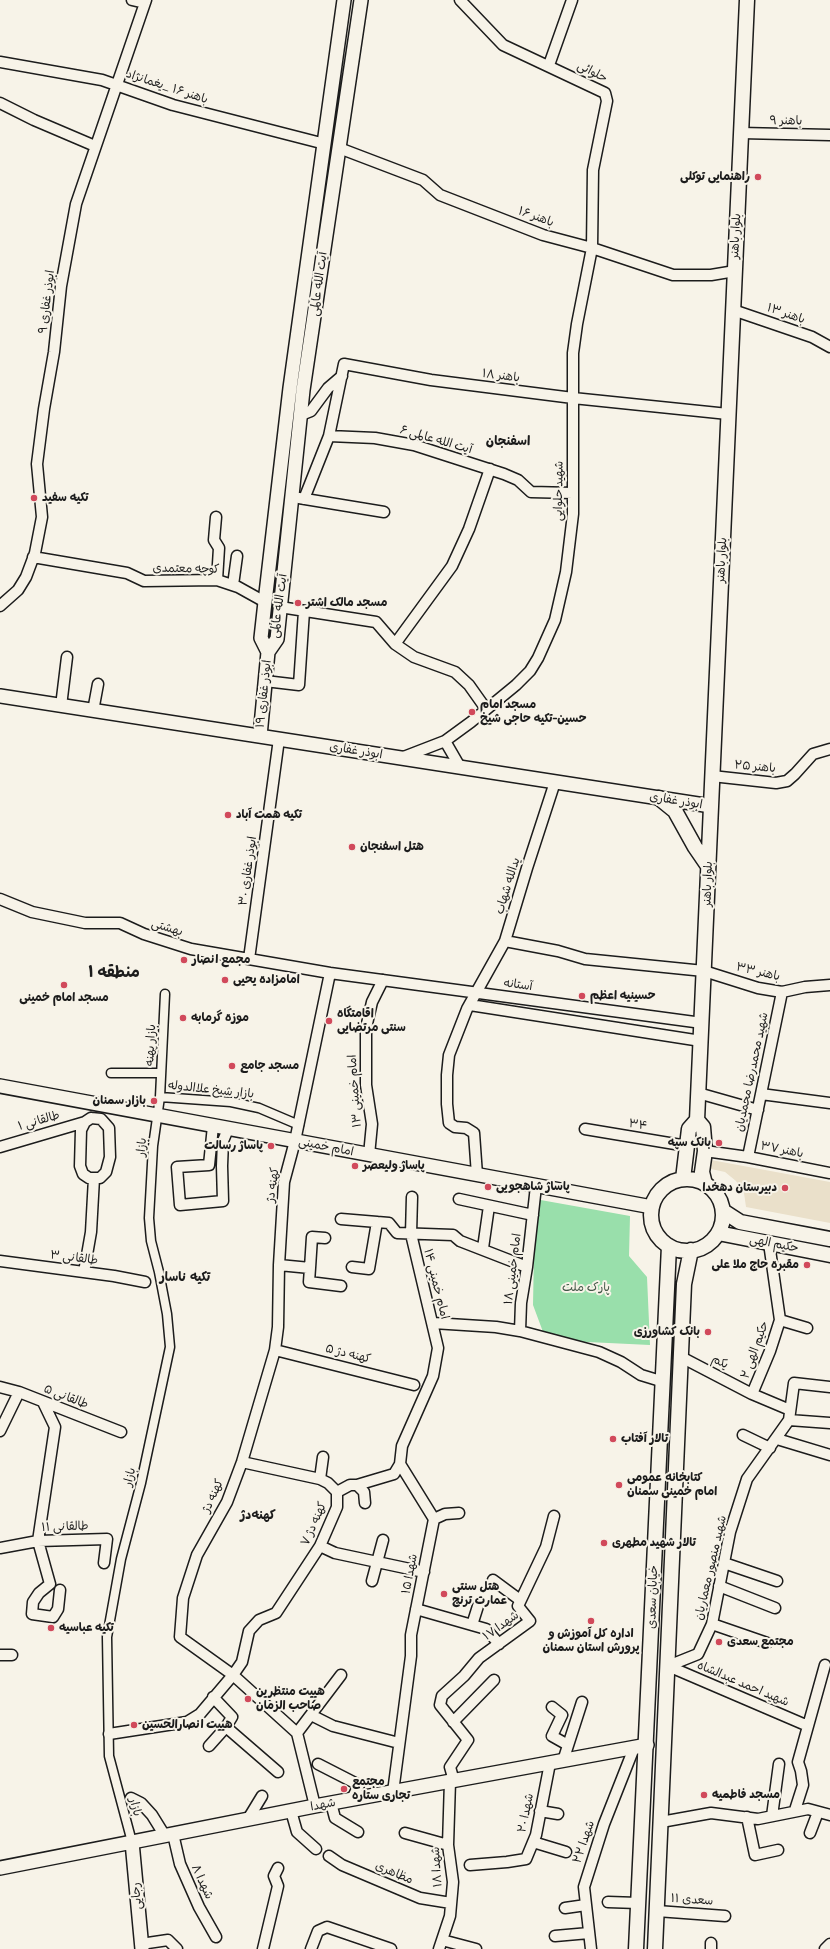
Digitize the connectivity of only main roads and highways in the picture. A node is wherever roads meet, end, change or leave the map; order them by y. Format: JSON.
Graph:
{"nodes":[{"id":1,"x":747,"y":0,"type":"edge"},
{"id":2,"x":658,"y":798,"type":"road end"},
{"id":3,"x":708,"y":866,"type":"junction"},
{"id":4,"x":697,"y":1120,"type":"junction"},
{"id":5,"x":683,"y":1179,"type":"junction"},
{"id":6,"x":705,"y":1184,"type":"junction"},
{"id":7,"x":723,"y":1211,"type":"junction"},
{"id":8,"x":740,"y":1222,"type":"junction"},
{"id":9,"x":718,"y":1233,"type":"junction"},
{"id":10,"x":737,"y":1238,"type":"junction"},
{"id":11,"x":830,"y":1239,"type":"edge"},
{"id":12,"x":669,"y":1246,"type":"junction"},
{"id":13,"x":691,"y":1250,"type":"junction"},
{"id":14,"x":830,"y":1255,"type":"edge"},
{"id":15,"x":682,"y":1331,"type":"junction"},
{"id":16,"x":666,"y":1332,"type":"junction"},
{"id":17,"x":636,"y":1949,"type":"edge"},
{"id":18,"x":655,"y":1949,"type":"edge"}],
"edges":[{"from":1,"to":3,"type":"main road","name":"بلوار باهنر"},
{"from":2,"to":3,"type":"main road"},
{"from":3,"to":4,"type":"main road","name":"بلوار باهنر"},
{"from":4,"to":5,"type":"main road"},
{"from":4,"to":6,"type":"main road"},
{"from":5,"to":6,"type":"main road"},
{"from":5,"to":12,"type":"main road"},
{"from":6,"to":7,"type":"main road"},
{"from":7,"to":8,"type":"main road","name":"حکیم الهی"},
{"from":7,"to":9,"type":"main road"},
{"from":8,"to":10,"type":"main road"},
{"from":8,"to":11,"type":"main road","name":"حکیم الهی"},
{"from":9,"to":10,"type":"main road","name":"حکیم الهی"},
{"from":9,"to":13,"type":"main road"},
{"from":10,"to":14,"type":"main road","name":"حکیم الهی"},
{"from":12,"to":13,"type":"main road"},
{"from":12,"to":16,"type":"main road","name":"خیابان سعدی"},
{"from":13,"to":15,"type":"main road","name":"خیابان سعدی"},
{"from":15,"to":16,"type":"main road"},
{"from":15,"to":18,"type":"main road","name":"خیابان سعدی"},
{"from":16,"to":17,"type":"main road","name":"خیابان سعدی"}]}
